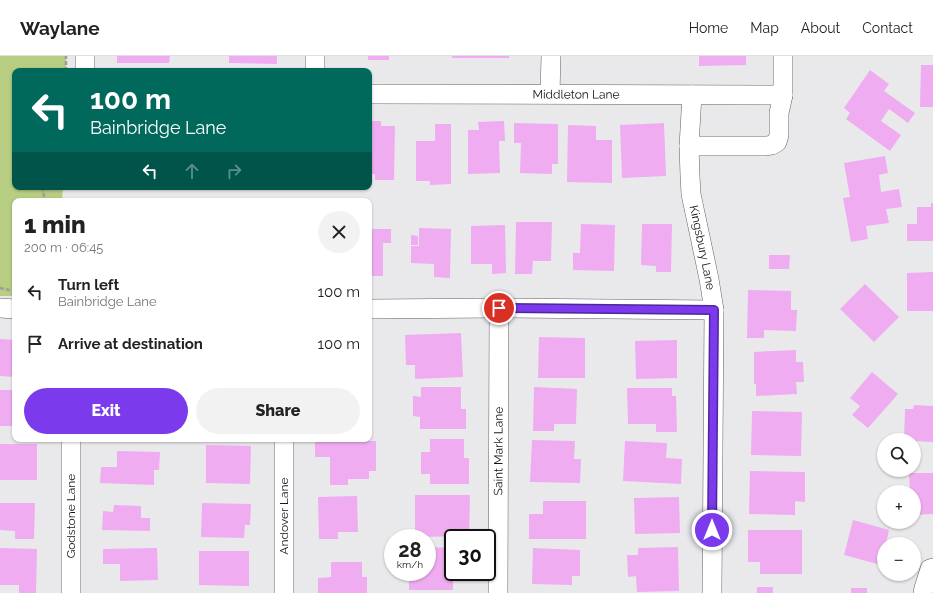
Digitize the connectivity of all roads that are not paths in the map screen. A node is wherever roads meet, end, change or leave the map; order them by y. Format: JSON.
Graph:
{"nodes":[{"id":1,"x":84,"y":56,"type":"edge"},
{"id":2,"x":315,"y":56,"type":"edge"},
{"id":3,"x":551,"y":56,"type":"edge"},
{"id":4,"x":783,"y":56,"type":"edge"},
{"id":5,"x":85,"y":68,"type":"edge"},
{"id":6,"x":315,"y":68,"type":"edge"},
{"id":7,"x":372,"y":94,"type":"edge"},
{"id":8,"x":550,"y":94,"type":"junction"},
{"id":9,"x":692,"y":95,"type":"junction"},
{"id":10,"x":783,"y":96,"type":"junction"},
{"id":11,"x":689,"y":146,"type":"junction"},
{"id":12,"x":0,"y":308,"type":"edge"},
{"id":13,"x":12,"y":308,"type":"edge"},
{"id":14,"x":499,"y":308,"type":"junction"},
{"id":15,"x":372,"y":309,"type":"edge"},
{"id":16,"x":714,"y":310,"type":"junction"},
{"id":17,"x":72,"y":442,"type":"edge"},
{"id":18,"x":284,"y":442,"type":"edge"},
{"id":19,"x":931,"y":569,"type":"edge"},
{"id":20,"x":71,"y":593,"type":"edge"},
{"id":21,"x":284,"y":593,"type":"edge"},
{"id":22,"x":498,"y":593,"type":"edge"},
{"id":23,"x":712,"y":593,"type":"edge"},
{"id":24,"x":924,"y":593,"type":"edge"}],
"edges":[{"from":1,"to":5,"type":"street"},
{"from":2,"to":6,"type":"street"},
{"from":3,"to":8,"type":"street"},
{"from":4,"to":10,"type":"street"},
{"from":7,"to":8,"type":"street","name":"Middleton Lane"},
{"from":8,"to":9,"type":"street","name":"Middleton Lane"},
{"from":9,"to":10,"type":"street","name":"Middleton Lane"},
{"from":9,"to":11,"type":"street","name":"Kingsbury Lane"},
{"from":10,"to":11,"type":"street"},
{"from":11,"to":16,"type":"street","name":"Kingsbury Lane"},
{"from":12,"to":13,"type":"street"},
{"from":14,"to":15,"type":"street"},
{"from":14,"to":16,"type":"street"},
{"from":14,"to":22,"type":"street","name":"Saint Mark Lane"},
{"from":16,"to":23,"type":"street","name":"Kingsbury Lane"},
{"from":17,"to":20,"type":"street","name":"Godstone Lane"},
{"from":18,"to":21,"type":"street","name":"Andover Lane"},
{"from":19,"to":24,"type":"street"}]}
